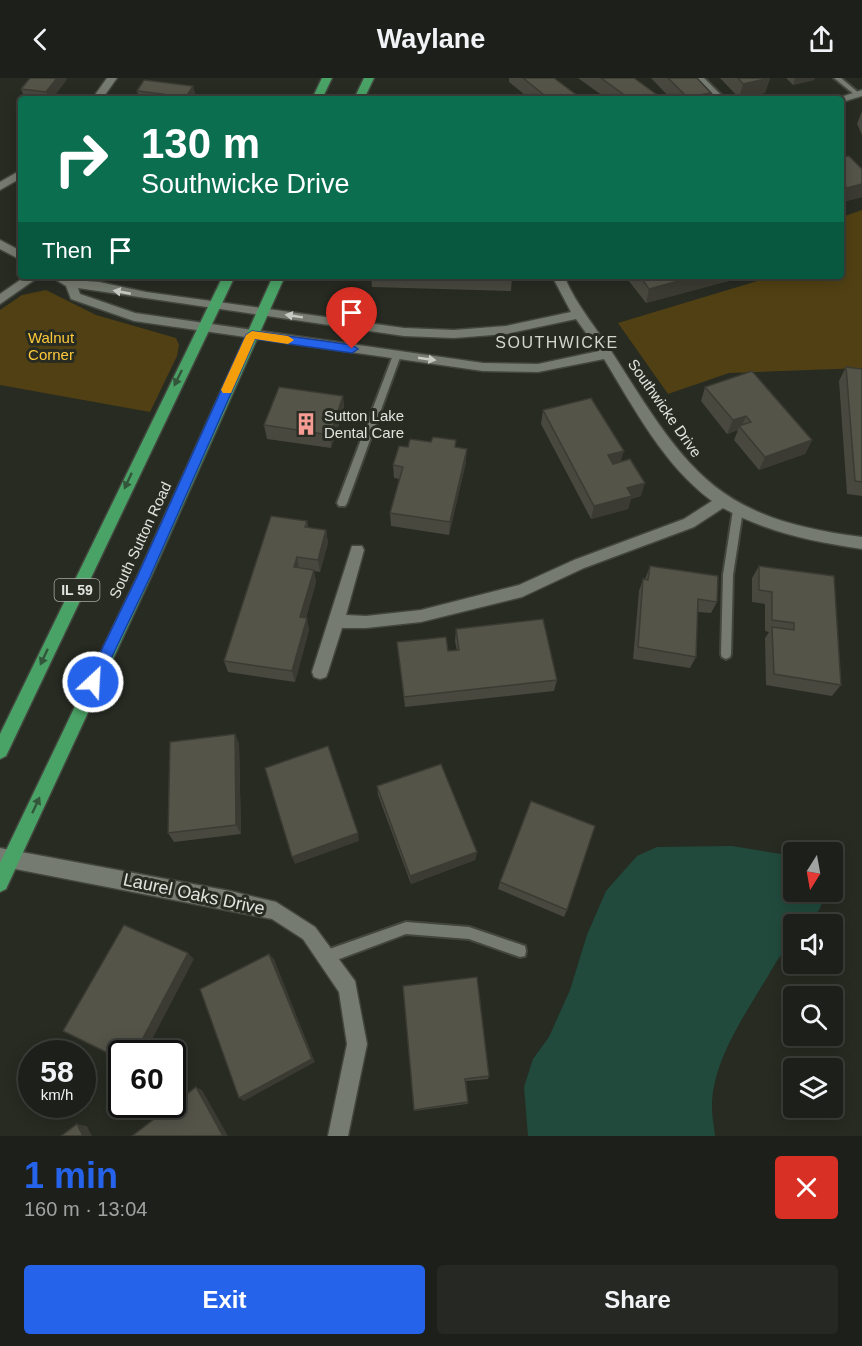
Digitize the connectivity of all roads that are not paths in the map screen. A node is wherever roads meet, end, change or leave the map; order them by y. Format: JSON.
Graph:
{"nodes":[{"id":1,"x":112,"y":78,"type":"edge"},
{"id":2,"x":327,"y":78,"type":"edge"},
{"id":3,"x":369,"y":78,"type":"edge"},
{"id":4,"x":700,"y":78,"type":"edge"},
{"id":5,"x":837,"y":78,"type":"edge"},
{"id":6,"x":860,"y":94,"type":"edge"},
{"id":7,"x":99,"y":96,"type":"edge"},
{"id":8,"x":318,"y":96,"type":"edge"},
{"id":9,"x":360,"y":96,"type":"edge"},
{"id":10,"x":719,"y":96,"type":"edge"},
{"id":11,"x":844,"y":98,"type":"edge"},
{"id":12,"x":18,"y":175,"type":"edge"},
{"id":13,"x":0,"y":187,"type":"edge"},
{"id":14,"x":0,"y":244,"type":"edge"},
{"id":15,"x":18,"y":254,"type":"edge"},
{"id":16,"x":30,"y":279,"type":"edge"},
{"id":17,"x":62,"y":279,"type":"edge"},
{"id":18,"x":227,"y":279,"type":"edge"},
{"id":19,"x":278,"y":279,"type":"edge"},
{"id":20,"x":561,"y":279,"type":"edge"},
{"id":21,"x":71,"y":284,"type":"junction"},
{"id":22,"x":0,"y":300,"type":"edge"},
{"id":23,"x":214,"y":304,"type":"junction"},
{"id":24,"x":263,"y":311,"type":"junction"},
{"id":25,"x":580,"y":314,"type":"junction"},
{"id":26,"x":202,"y":328,"type":"junction"},
{"id":27,"x":404,"y":332,"type":"junction"},
{"id":28,"x":252,"y":335,"type":"junction"},
{"id":29,"x":607,"y":354,"type":"junction"},
{"id":30,"x":397,"y":355,"type":"junction"},
{"id":31,"x":722,"y":501,"type":"junction"},
{"id":32,"x":342,"y":503,"type":"dead end"},
{"id":33,"x":738,"y":510,"type":"junction"},
{"id":34,"x":862,"y":543,"type":"edge"},
{"id":35,"x":357,"y":550,"type":"dead end"},
{"id":36,"x":337,"y":621,"type":"junction"},
{"id":37,"x":726,"y":654,"type":"dead end"},
{"id":38,"x":320,"y":672,"type":"dead end"},
{"id":39,"x":0,"y":751,"type":"edge"},
{"id":40,"x":6,"y":858,"type":"edge"},
{"id":41,"x":0,"y":882,"type":"edge"},
{"id":42,"x":520,"y":951,"type":"dead end"},
{"id":43,"x":326,"y":957,"type":"junction"},
{"id":44,"x":338,"y":1136,"type":"edge"}],
"edges":[{"from":1,"to":7,"type":"street"},
{"from":2,"to":8,"type":"main road"},
{"from":3,"to":9,"type":"main road"},
{"from":4,"to":10,"type":"lane"},
{"from":5,"to":6,"type":"lane"},
{"from":6,"to":11,"type":"street"},
{"from":12,"to":13,"type":"street"},
{"from":14,"to":15,"type":"street"},
{"from":16,"to":22,"type":"street"},
{"from":17,"to":21,"type":"street"},
{"from":18,"to":23,"type":"main road","number":"IL 59"},
{"from":19,"to":24,"type":"main road","name":"South Sutton Road"},
{"from":20,"to":25,"type":"street","name":"Southwicke Drive"},
{"from":23,"to":21,"type":"street","one_way":true},
{"from":21,"to":26,"type":"street","name":"Southwicke Drive"},
{"from":23,"to":24,"type":"street"},
{"from":23,"to":26,"type":"main road","number":"IL 59"},
{"from":27,"to":24,"type":"street","one_way":true},
{"from":24,"to":28,"type":"main road","name":"South Sutton Road"},
{"from":25,"to":27,"type":"street"},
{"from":25,"to":29,"type":"street","name":"Southwicke Drive"},
{"from":26,"to":28,"type":"street","name":"Southwicke Drive"},
{"from":26,"to":39,"type":"main road","number":"IL 59","one_way":true},
{"from":27,"to":30,"type":"street"},
{"from":28,"to":30,"type":"street","name":"Southwicke Drive"},
{"from":40,"to":28,"type":"main road","name":"South Sutton Road","one_way":true},
{"from":30,"to":29,"type":"street","name":"Southwicke Drive","one_way":true},
{"from":29,"to":31,"type":"street","name":"Southwicke Drive"},
{"from":30,"to":32,"type":"lane"},
{"from":31,"to":33,"type":"street","name":"Southwicke Drive"},
{"from":31,"to":36,"type":"street"},
{"from":33,"to":34,"type":"street","name":"Southwicke Drive"},
{"from":33,"to":37,"type":"lane"},
{"from":35,"to":36,"type":"street"},
{"from":36,"to":38,"type":"street"},
{"from":40,"to":41,"type":"main road","name":"South Sutton Road"},
{"from":40,"to":43,"type":"street","name":"Laurel Oaks Drive"},
{"from":42,"to":43,"type":"lane"},
{"from":43,"to":44,"type":"street","name":"Laurel Oaks Drive"}]}
